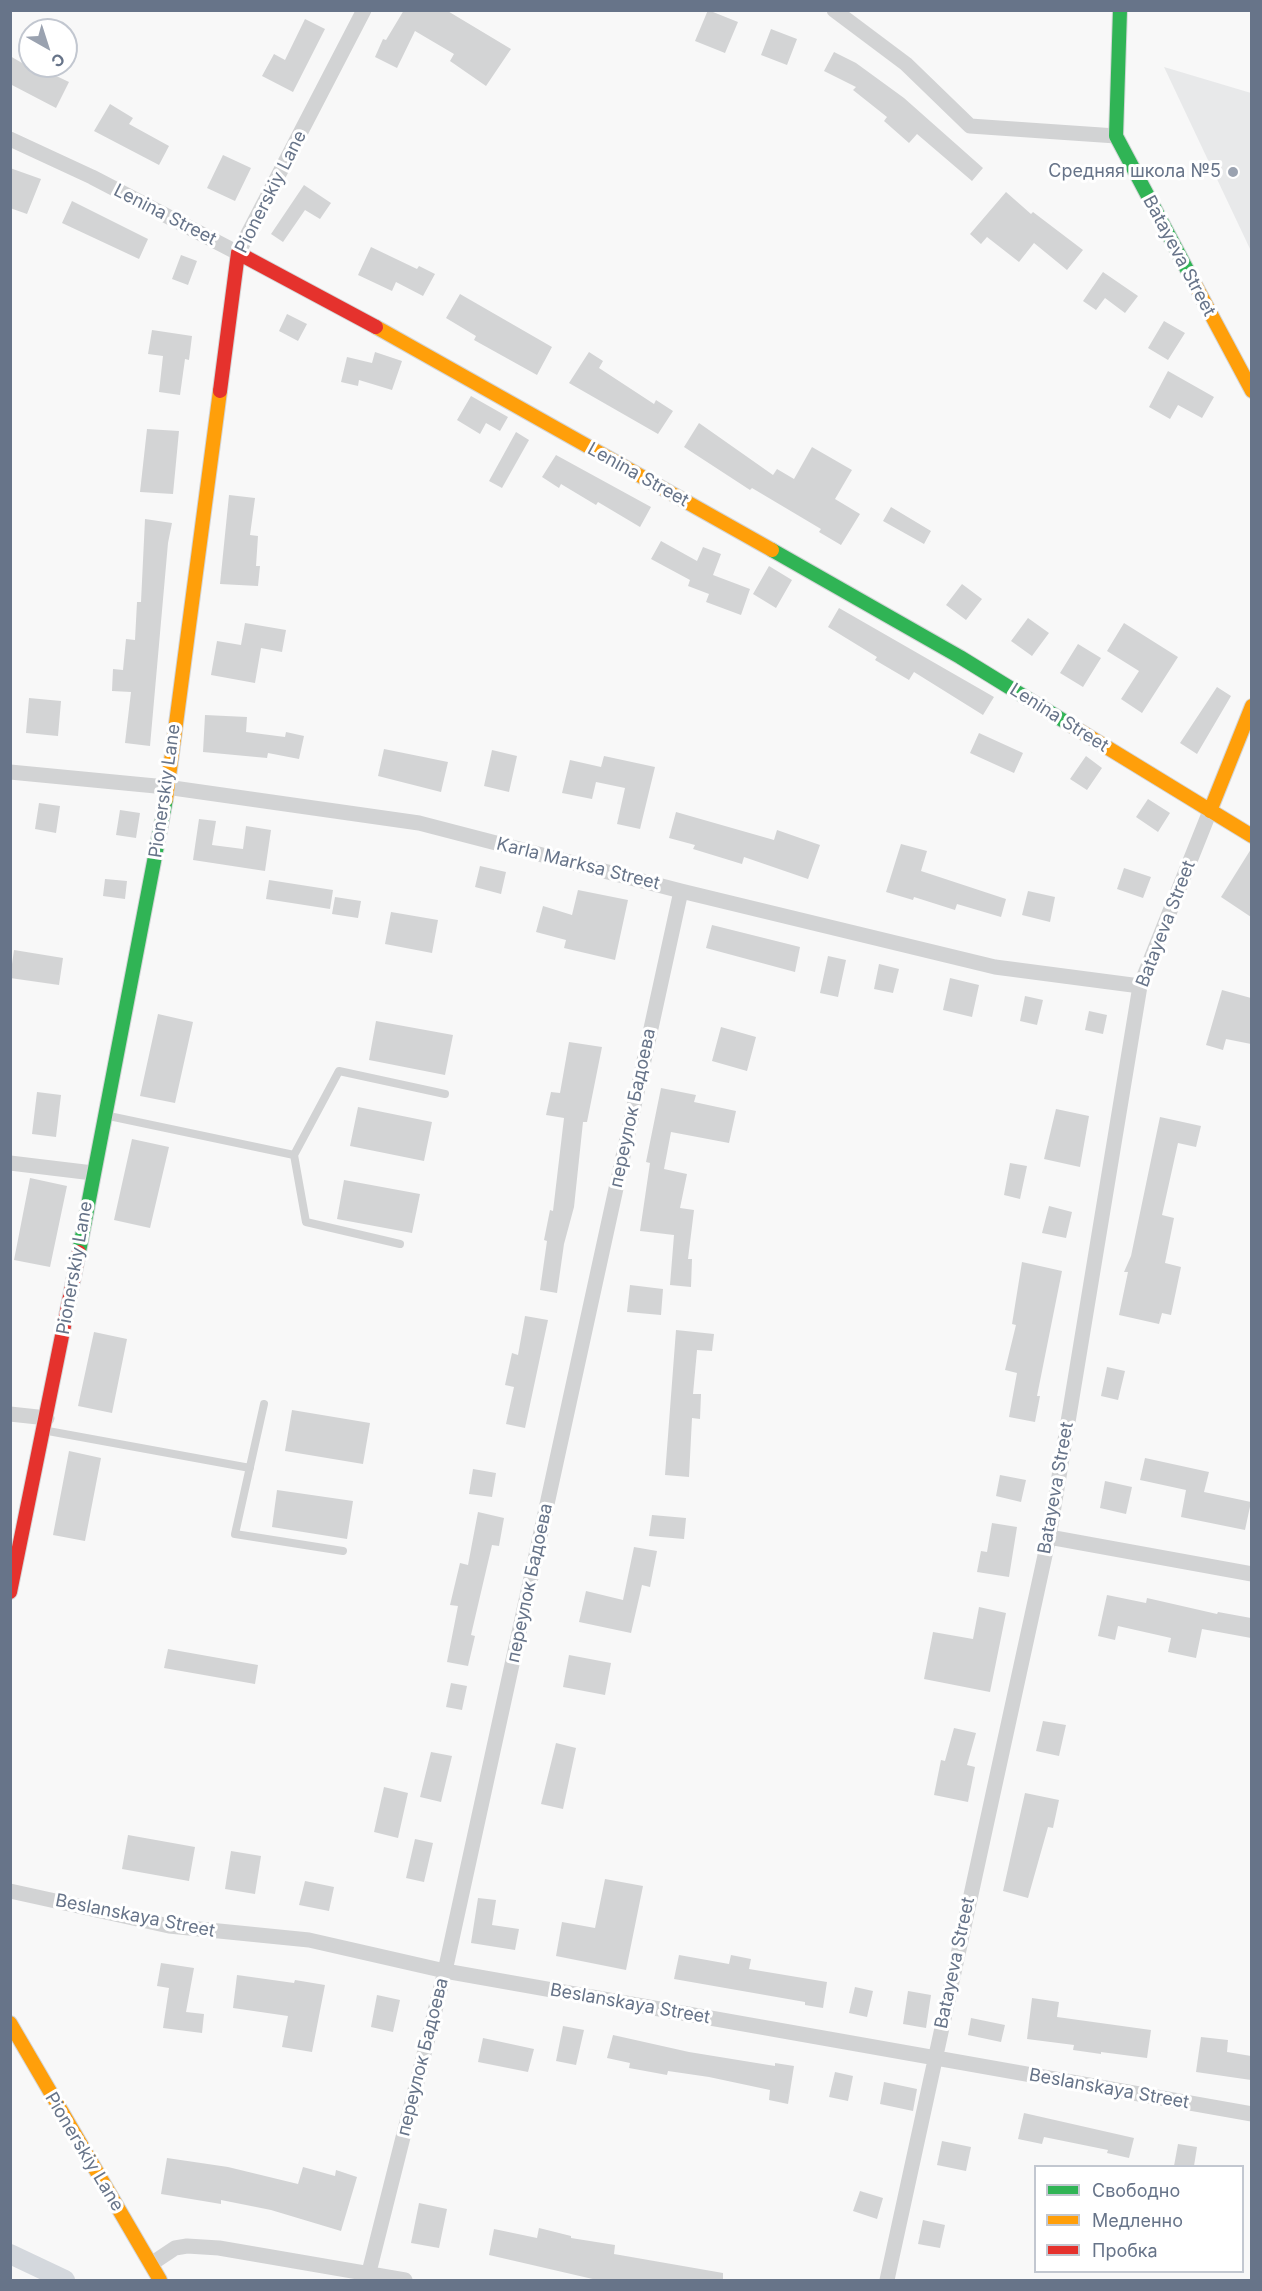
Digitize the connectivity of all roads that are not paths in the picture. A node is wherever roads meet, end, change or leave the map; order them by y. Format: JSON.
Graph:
{"nodes":[{"id":1,"x":364,"y":10,"type":"edge"},
{"id":2,"x":834,"y":10,"type":"edge"},
{"id":3,"x":1120,"y":10,"type":"edge"},
{"id":4,"x":1116,"y":136,"type":"junction"},
{"id":5,"x":10,"y":139,"type":"edge"},
{"id":6,"x":238,"y":253,"type":"junction"},
{"id":7,"x":1251,"y":391,"type":"edge"},
{"id":8,"x":1251,"y":706,"type":"edge"},
{"id":9,"x":10,"y":772,"type":"edge"},
{"id":10,"x":166,"y":787,"type":"junction"},
{"id":11,"x":1210,"y":811,"type":"junction"},
{"id":12,"x":1251,"y":836,"type":"edge"},
{"id":13,"x":681,"y":891,"type":"junction"},
{"id":14,"x":1140,"y":986,"type":"junction"},
{"id":15,"x":445,"y":1094,"type":"dead end"},
{"id":16,"x":104,"y":1115,"type":"junction"},
{"id":17,"x":294,"y":1155,"type":"junction"},
{"id":18,"x":10,"y":1163,"type":"edge"},
{"id":19,"x":93,"y":1173,"type":"junction"},
{"id":20,"x":400,"y":1244,"type":"dead end"},
{"id":21,"x":264,"y":1404,"type":"dead end"},
{"id":22,"x":10,"y":1414,"type":"edge"},
{"id":23,"x":46,"y":1424,"type":"junction"},
{"id":24,"x":250,"y":1468,"type":"junction"},
{"id":25,"x":1049,"y":1537,"type":"junction"},
{"id":26,"x":343,"y":1551,"type":"dead end"},
{"id":27,"x":13,"y":1569,"type":"edge"},
{"id":28,"x":1251,"y":1574,"type":"edge"},
{"id":29,"x":10,"y":1592,"type":"edge"},
{"id":30,"x":10,"y":1891,"type":"edge"},
{"id":31,"x":445,"y":1971,"type":"junction"},
{"id":32,"x":10,"y":2023,"type":"edge"},
{"id":33,"x":934,"y":2059,"type":"junction"},
{"id":34,"x":1251,"y":2114,"type":"edge"},
{"id":35,"x":151,"y":2264,"type":"junction"},
{"id":36,"x":369,"y":2272,"type":"junction"},
{"id":37,"x":160,"y":2280,"type":"edge"},
{"id":38,"x":405,"y":2280,"type":"edge"},
{"id":39,"x":887,"y":2280,"type":"edge"}],
"edges":[{"from":1,"to":6,"type":"street","name":"Pionerskiy Lane"},
{"from":2,"to":4,"type":"street"},
{"from":3,"to":4,"type":"street","name":"Batayeva Street"},
{"from":4,"to":7,"type":"street","name":"Batayeva Street"},
{"from":5,"to":6,"type":"street","name":"Lenina Street"},
{"from":6,"to":10,"type":"street","name":"Pionerskiy Lane"},
{"from":6,"to":11,"type":"street","name":"Lenina Street"},
{"from":8,"to":11,"type":"street","name":"Batayeva Street"},
{"from":9,"to":10,"type":"street","name":"Karla Marksa Street"},
{"from":10,"to":13,"type":"street","name":"Karla Marksa Street"},
{"from":10,"to":16,"type":"street","name":"Pionerskiy Lane"},
{"from":11,"to":12,"type":"street","name":"Lenina Street"},
{"from":11,"to":14,"type":"street","name":"Batayeva Street"},
{"from":13,"to":14,"type":"street","name":"Karla Marksa Street"},
{"from":13,"to":31,"type":"street","name":"переулок Бадоева"},
{"from":14,"to":25,"type":"street","name":"Batayeva Street"},
{"from":15,"to":17,"type":"lane"},
{"from":16,"to":17,"type":"lane"},
{"from":16,"to":19,"type":"street","name":"Pionerskiy Lane"},
{"from":17,"to":20,"type":"lane"},
{"from":18,"to":19,"type":"street"},
{"from":19,"to":23,"type":"street","name":"Pionerskiy Lane"},
{"from":21,"to":24,"type":"lane"},
{"from":22,"to":23,"type":"street"},
{"from":23,"to":24,"type":"lane"},
{"from":23,"to":27,"type":"street","name":"Pionerskiy Lane"},
{"from":24,"to":26,"type":"lane"},
{"from":25,"to":28,"type":"street"},
{"from":25,"to":33,"type":"street","name":"Batayeva Street"},
{"from":27,"to":29,"type":"street","name":"Pionerskiy Lane"},
{"from":30,"to":31,"type":"street","name":"Beslanskaya Street"},
{"from":31,"to":33,"type":"street","name":"Beslanskaya Street"},
{"from":31,"to":36,"type":"street","name":"переулок Бадоева"},
{"from":32,"to":35,"type":"street","name":"Pionerskiy Lane"},
{"from":33,"to":34,"type":"street","name":"Beslanskaya Street"},
{"from":33,"to":39,"type":"street","name":"Batayeva Street"},
{"from":35,"to":36,"type":"street"},
{"from":35,"to":37,"type":"street","name":"Pionerskiy Lane"},
{"from":36,"to":38,"type":"street"}]}
